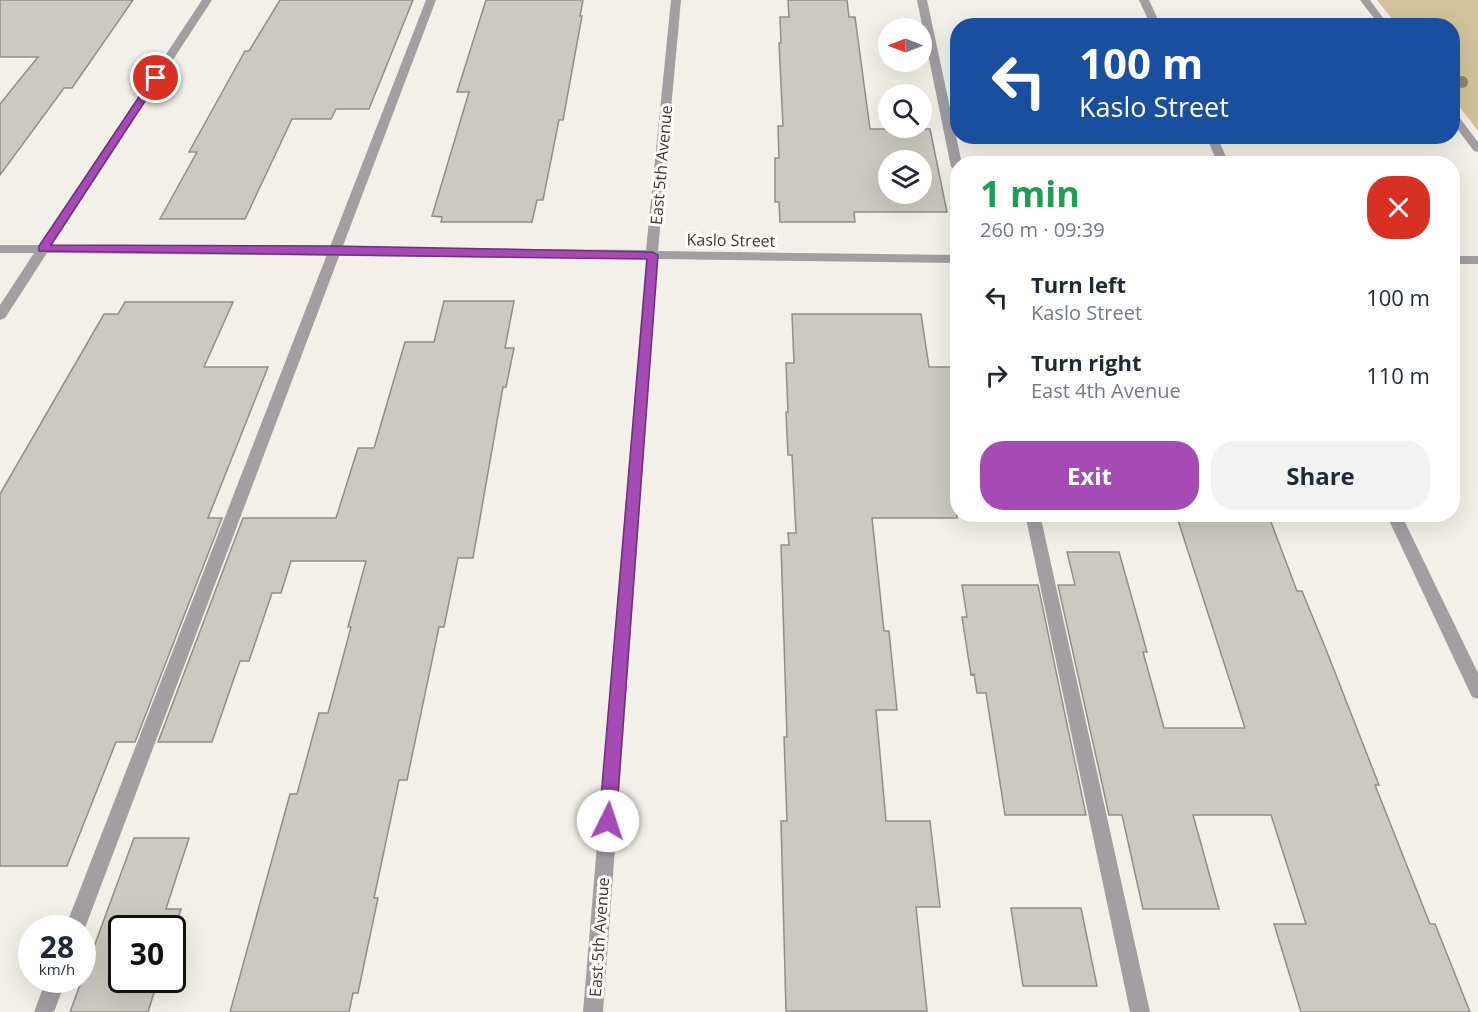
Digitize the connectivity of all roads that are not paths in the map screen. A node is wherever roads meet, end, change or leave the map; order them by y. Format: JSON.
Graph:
{"nodes":[{"id":1,"x":207,"y":0,"type":"edge"},
{"id":2,"x":431,"y":0,"type":"edge"},
{"id":3,"x":675,"y":0,"type":"edge"},
{"id":4,"x":922,"y":0,"type":"edge"},
{"id":5,"x":1144,"y":0,"type":"edge"},
{"id":6,"x":1365,"y":0,"type":"edge"},
{"id":7,"x":1152,"y":18,"type":"edge"},
{"id":8,"x":1378,"y":18,"type":"edge"},
{"id":9,"x":1460,"y":125,"type":"edge"},
{"id":10,"x":950,"y":134,"type":"edge"},
{"id":11,"x":1478,"y":149,"type":"edge"},
{"id":12,"x":0,"y":249,"type":"edge"},
{"id":13,"x":43,"y":249,"type":"junction"},
{"id":14,"x":333,"y":250,"type":"junction"},
{"id":15,"x":652,"y":255,"type":"junction"},
{"id":16,"x":950,"y":259,"type":"edge"},
{"id":17,"x":1460,"y":260,"type":"edge"},
{"id":18,"x":1478,"y":260,"type":"edge"},
{"id":19,"x":0,"y":315,"type":"edge"},
{"id":20,"x":1034,"y":522,"type":"edge"},
{"id":21,"x":1397,"y":522,"type":"edge"},
{"id":22,"x":1478,"y":691,"type":"edge"},
{"id":23,"x":80,"y":915,"type":"edge"},
{"id":24,"x":51,"y":993,"type":"edge"},
{"id":25,"x":44,"y":1012,"type":"edge"},
{"id":26,"x":593,"y":1012,"type":"edge"},
{"id":27,"x":1140,"y":1012,"type":"edge"}],
"edges":[{"from":1,"to":13,"type":"street"},
{"from":2,"to":14,"type":"street"},
{"from":3,"to":15,"type":"street","name":"East 5th Avenue"},
{"from":4,"to":10,"type":"street"},
{"from":5,"to":7,"type":"street"},
{"from":6,"to":8,"type":"street"},
{"from":9,"to":11,"type":"street"},
{"from":12,"to":13,"type":"street","name":"Kaslo Street"},
{"from":13,"to":14,"type":"street","name":"Kaslo Street"},
{"from":13,"to":19,"type":"street"},
{"from":14,"to":15,"type":"street","name":"Kaslo Street"},
{"from":14,"to":23,"type":"street"},
{"from":15,"to":16,"type":"street","name":"Kaslo Street"},
{"from":15,"to":26,"type":"street","name":"East 5th Avenue"},
{"from":17,"to":18,"type":"street"},
{"from":20,"to":27,"type":"street"},
{"from":21,"to":22,"type":"street"},
{"from":24,"to":25,"type":"street"}]}
